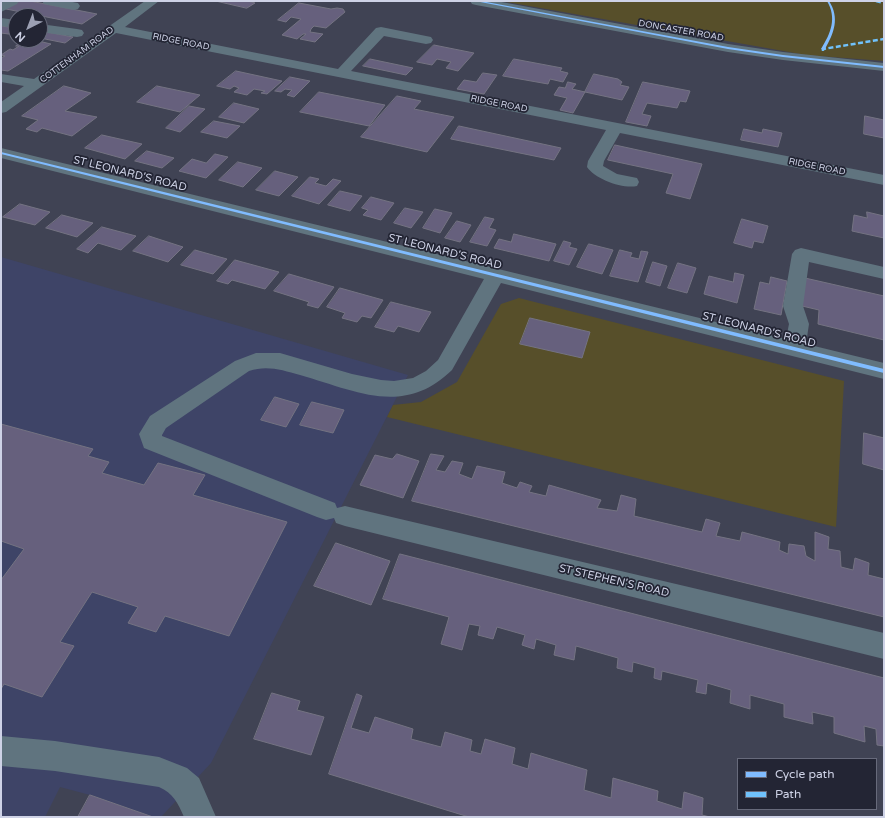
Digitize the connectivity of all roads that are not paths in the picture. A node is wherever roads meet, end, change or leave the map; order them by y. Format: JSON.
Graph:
{"nodes":[{"id":1,"x":13,"y":1,"type":"edge"},
{"id":2,"x":48,"y":1,"type":"edge"},
{"id":3,"x":153,"y":1,"type":"edge"},
{"id":4,"x":476,"y":1,"type":"edge"},
{"id":5,"x":74,"y":6,"type":"dead end"},
{"id":6,"x":1,"y":8,"type":"edge"},
{"id":7,"x":48,"y":29,"type":"edge"},
{"id":8,"x":114,"y":29,"type":"junction"},
{"id":9,"x":77,"y":33,"type":"dead end"},
{"id":10,"x":426,"y":40,"type":"dead end"},
{"id":11,"x":884,"y":67,"type":"edge"},
{"id":12,"x":342,"y":73,"type":"junction"},
{"id":13,"x":1,"y":78,"type":"edge"},
{"id":14,"x":37,"y":84,"type":"junction"},
{"id":15,"x":1,"y":109,"type":"edge"},
{"id":16,"x":615,"y":127,"type":"junction"},
{"id":17,"x":1,"y":153,"type":"edge"},
{"id":18,"x":884,"y":180,"type":"edge"},
{"id":19,"x":631,"y":182,"type":"dead end"},
{"id":20,"x":884,"y":273,"type":"edge"},
{"id":21,"x":496,"y":275,"type":"junction"},
{"id":22,"x":794,"y":349,"type":"junction"},
{"id":23,"x":884,"y":371,"type":"edge"},
{"id":24,"x":884,"y":646,"type":"edge"},
{"id":25,"x":1,"y":751,"type":"edge"},
{"id":26,"x":200,"y":817,"type":"edge"}],
"edges":[{"from":1,"to":6,"type":"street"},
{"from":2,"to":5,"type":"street"},
{"from":3,"to":8,"type":"street","name":"COTTENHAM ROAD"},
{"from":4,"to":11,"type":"street","name":"DONCASTER ROAD"},
{"from":7,"to":9,"type":"street"},
{"from":8,"to":12,"type":"street","name":"RIDGE ROAD"},
{"from":8,"to":14,"type":"street","name":"COTTENHAM ROAD"},
{"from":10,"to":12,"type":"street"},
{"from":12,"to":16,"type":"street","name":"RIDGE ROAD"},
{"from":13,"to":14,"type":"street"},
{"from":14,"to":15,"type":"street","name":"COTTENHAM ROAD"},
{"from":16,"to":18,"type":"street","name":"RIDGE ROAD"},
{"from":16,"to":19,"type":"street"},
{"from":17,"to":21,"type":"street","name":"ST LEONARD'S ROAD"},
{"from":20,"to":22,"type":"street"},
{"from":21,"to":22,"type":"street","name":"ST LEONARD'S ROAD"},
{"from":21,"to":24,"type":"street","name":"ST STEPHEN'S ROAD"},
{"from":22,"to":23,"type":"street","name":"ST LEONARD'S ROAD"},
{"from":25,"to":26,"type":"street"}]}
